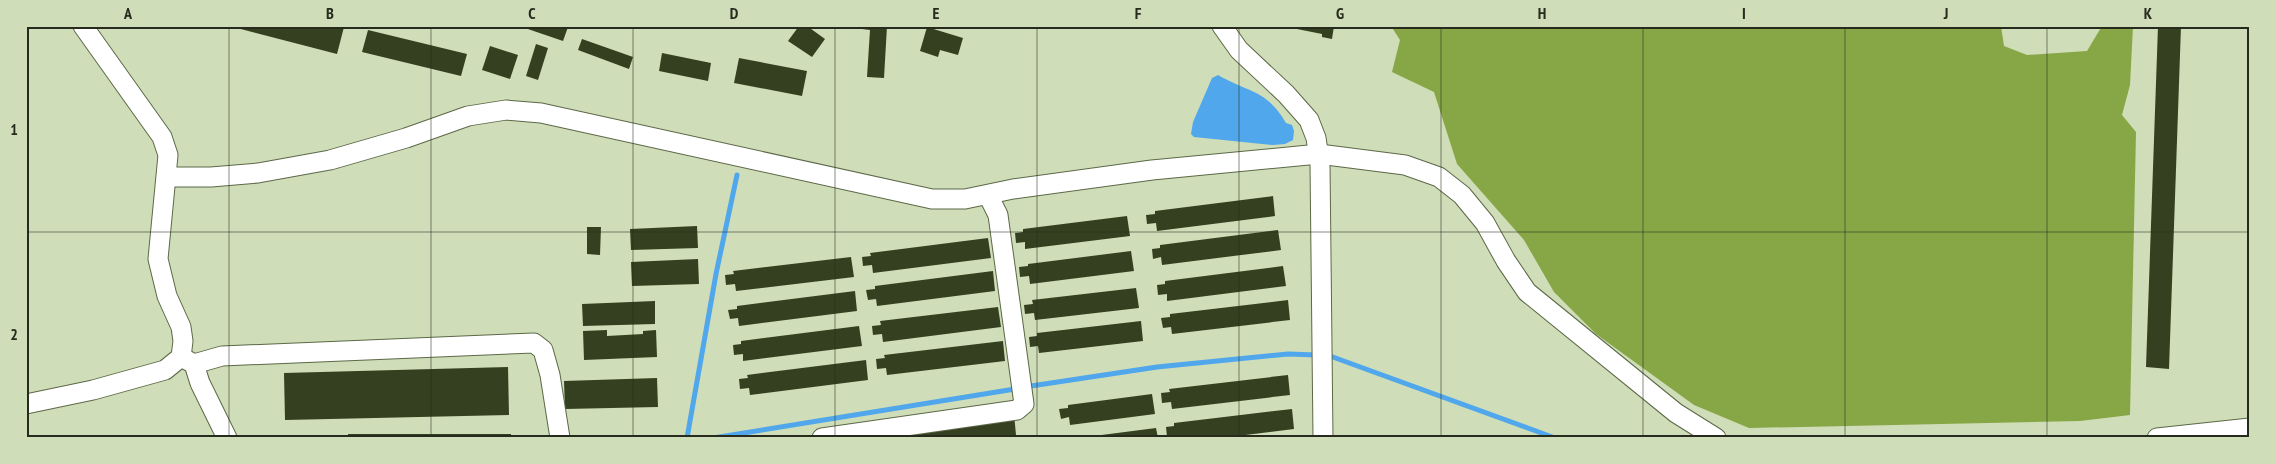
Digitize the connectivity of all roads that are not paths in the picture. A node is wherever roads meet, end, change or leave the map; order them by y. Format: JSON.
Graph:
{"nodes":[{"id":1,"x":83,"y":26,"type":"edge"},
{"id":2,"x":1222,"y":26,"type":"edge"},
{"id":3,"x":1319,"y":154,"type":"junction"},
{"id":4,"x":167,"y":177,"type":"junction"},
{"id":5,"x":988,"y":195,"type":"junction"},
{"id":6,"x":187,"y":360,"type":"junction"},
{"id":7,"x":26,"y":404,"type":"edge"},
{"id":8,"x":2250,"y":428,"type":"edge"},
{"id":9,"x":227,"y":438,"type":"edge"},
{"id":10,"x":560,"y":438,"type":"edge"},
{"id":11,"x":822,"y":438,"type":"edge"},
{"id":12,"x":1323,"y":438,"type":"edge"},
{"id":13,"x":1716,"y":438,"type":"edge"},
{"id":14,"x":2158,"y":438,"type":"edge"}],
"edges":[{"from":1,"to":4,"type":"street"},
{"from":2,"to":3,"type":"street"},
{"from":3,"to":5,"type":"street"},
{"from":3,"to":12,"type":"street"},
{"from":3,"to":13,"type":"street"},
{"from":4,"to":5,"type":"street"},
{"from":4,"to":6,"type":"street"},
{"from":5,"to":11,"type":"street"},
{"from":6,"to":7,"type":"street"},
{"from":6,"to":9,"type":"street"},
{"from":6,"to":10,"type":"street"},
{"from":8,"to":14,"type":"street"}]}
